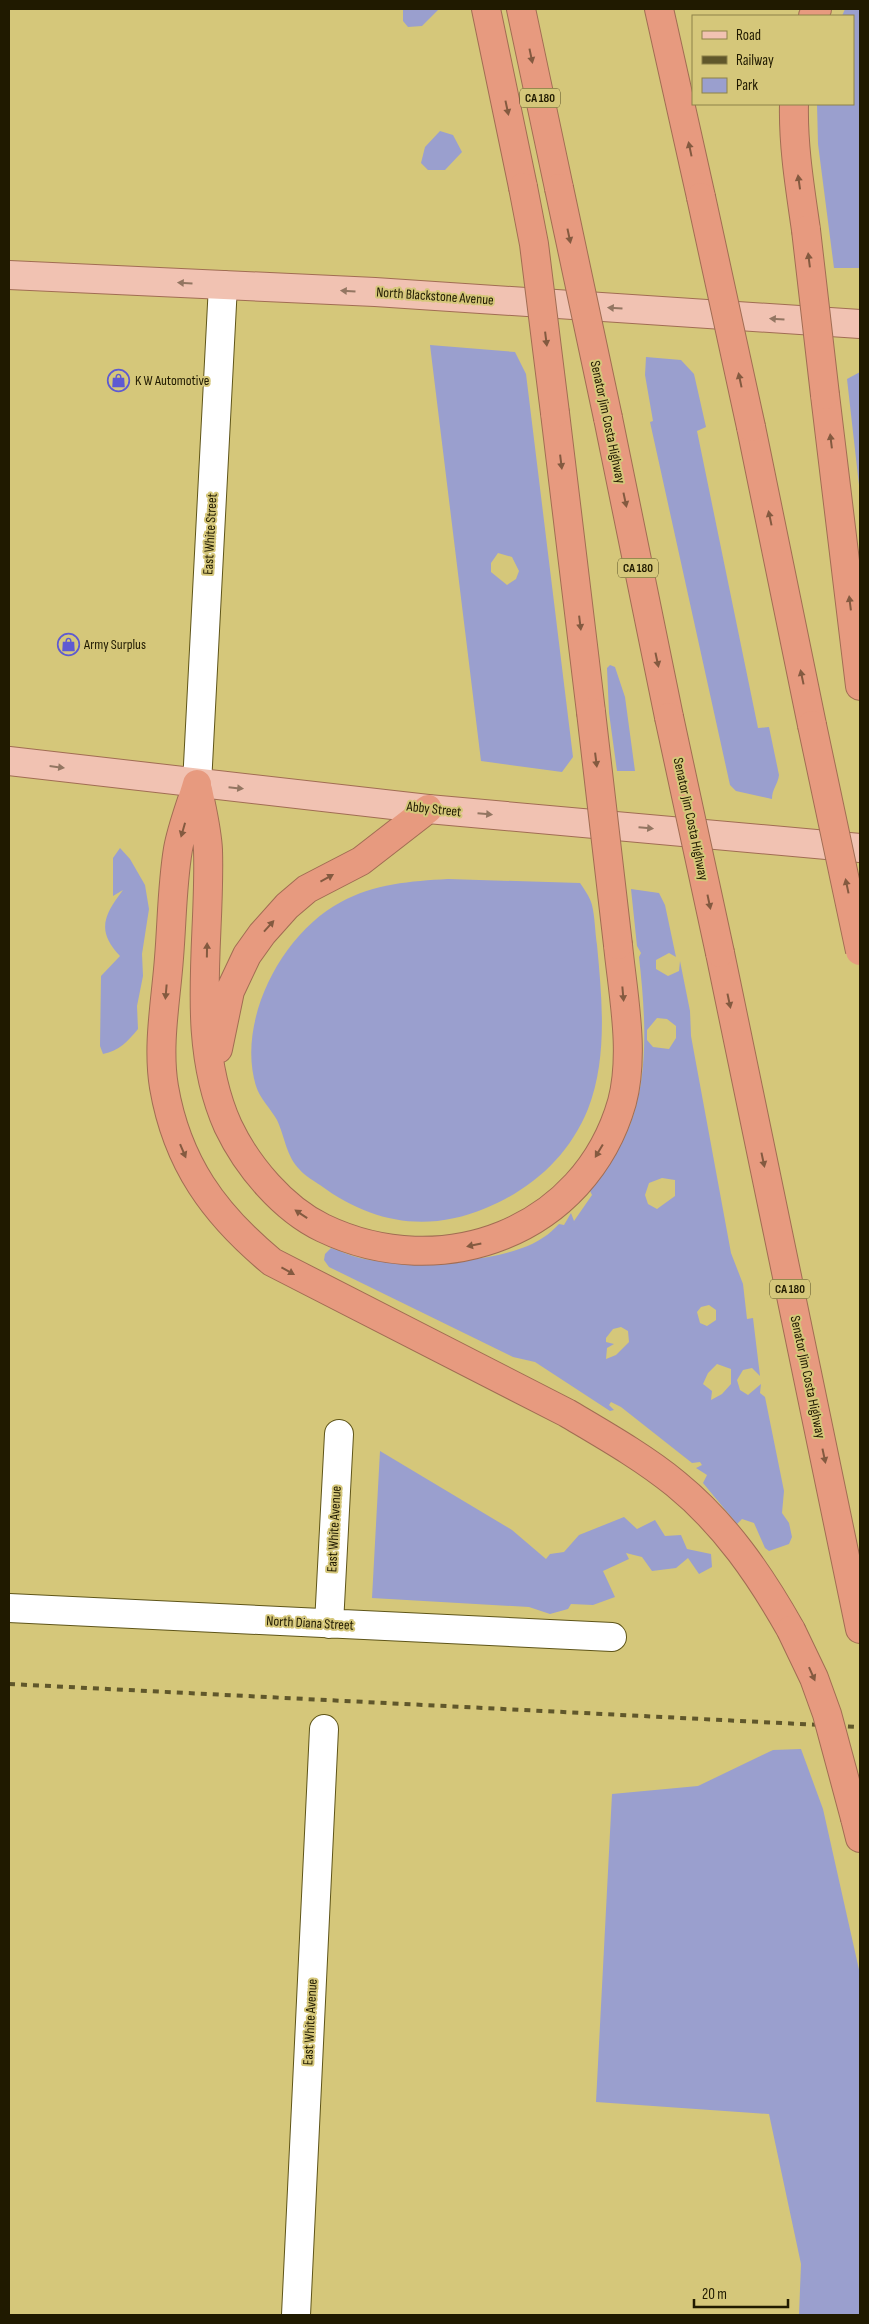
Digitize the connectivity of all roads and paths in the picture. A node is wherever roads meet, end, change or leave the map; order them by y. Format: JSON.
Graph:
{"nodes":[{"id":1,"x":486,"y":9,"type":"edge"},
{"id":2,"x":521,"y":9,"type":"edge"},
{"id":3,"x":659,"y":9,"type":"edge"},
{"id":4,"x":794,"y":105,"type":"edge"},
{"id":5,"x":9,"y":275,"type":"edge"},
{"id":6,"x":223,"y":285,"type":"junction"},
{"id":7,"x":860,"y":324,"type":"edge"},
{"id":8,"x":860,"y":686,"type":"edge"},
{"id":9,"x":9,"y":761,"type":"edge"},
{"id":10,"x":197,"y":784,"type":"junction"},
{"id":11,"x":428,"y":809,"type":"junction"},
{"id":12,"x":860,"y":848,"type":"edge"},
{"id":13,"x":860,"y":951,"type":"edge"},
{"id":14,"x":220,"y":1102,"type":"junction"},
{"id":15,"x":339,"y":1434,"type":"dead end"},
{"id":16,"x":9,"y":1608,"type":"edge"},
{"id":17,"x":329,"y":1624,"type":"junction"},
{"id":18,"x":860,"y":1627,"type":"edge"},
{"id":19,"x":612,"y":1637,"type":"dead end"},
{"id":20,"x":324,"y":1729,"type":"dead end"},
{"id":21,"x":857,"y":1828,"type":"edge"},
{"id":22,"x":296,"y":2315,"type":"edge"}],
"edges":[{"from":1,"to":14,"type":"highway","one_way":true,"bridge":true},
{"from":2,"to":18,"type":"highway","name":"Senator Jim Costa Highway","number":"CA 180","one_way":true,"bridge":true},
{"from":13,"to":3,"type":"highway","one_way":true,"bridge":true},
{"from":8,"to":4,"type":"highway","one_way":true,"bridge":true},
{"from":6,"to":5,"type":"main road","name":"North Blackstone Avenue","one_way":true},
{"from":7,"to":6,"type":"main road","name":"North Blackstone Avenue","one_way":true},
{"from":6,"to":10,"type":"street","name":"East White Street"},
{"from":9,"to":10,"type":"main road","name":"Abby Street","one_way":true},
{"from":10,"to":11,"type":"main road","name":"Abby Street","one_way":true},
{"from":14,"to":10,"type":"highway","one_way":true},
{"from":10,"to":21,"type":"highway","one_way":true,"bridge":true},
{"from":11,"to":12,"type":"main road","name":"Abby Street","one_way":true},
{"from":14,"to":11,"type":"highway","one_way":true},
{"from":15,"to":17,"type":"street","name":"East White Avenue"},
{"from":16,"to":17,"type":"street","name":"North Diana Street"},
{"from":17,"to":19,"type":"street","name":"North Diana Street"},
{"from":20,"to":22,"type":"street","name":"East White Avenue"}]}
